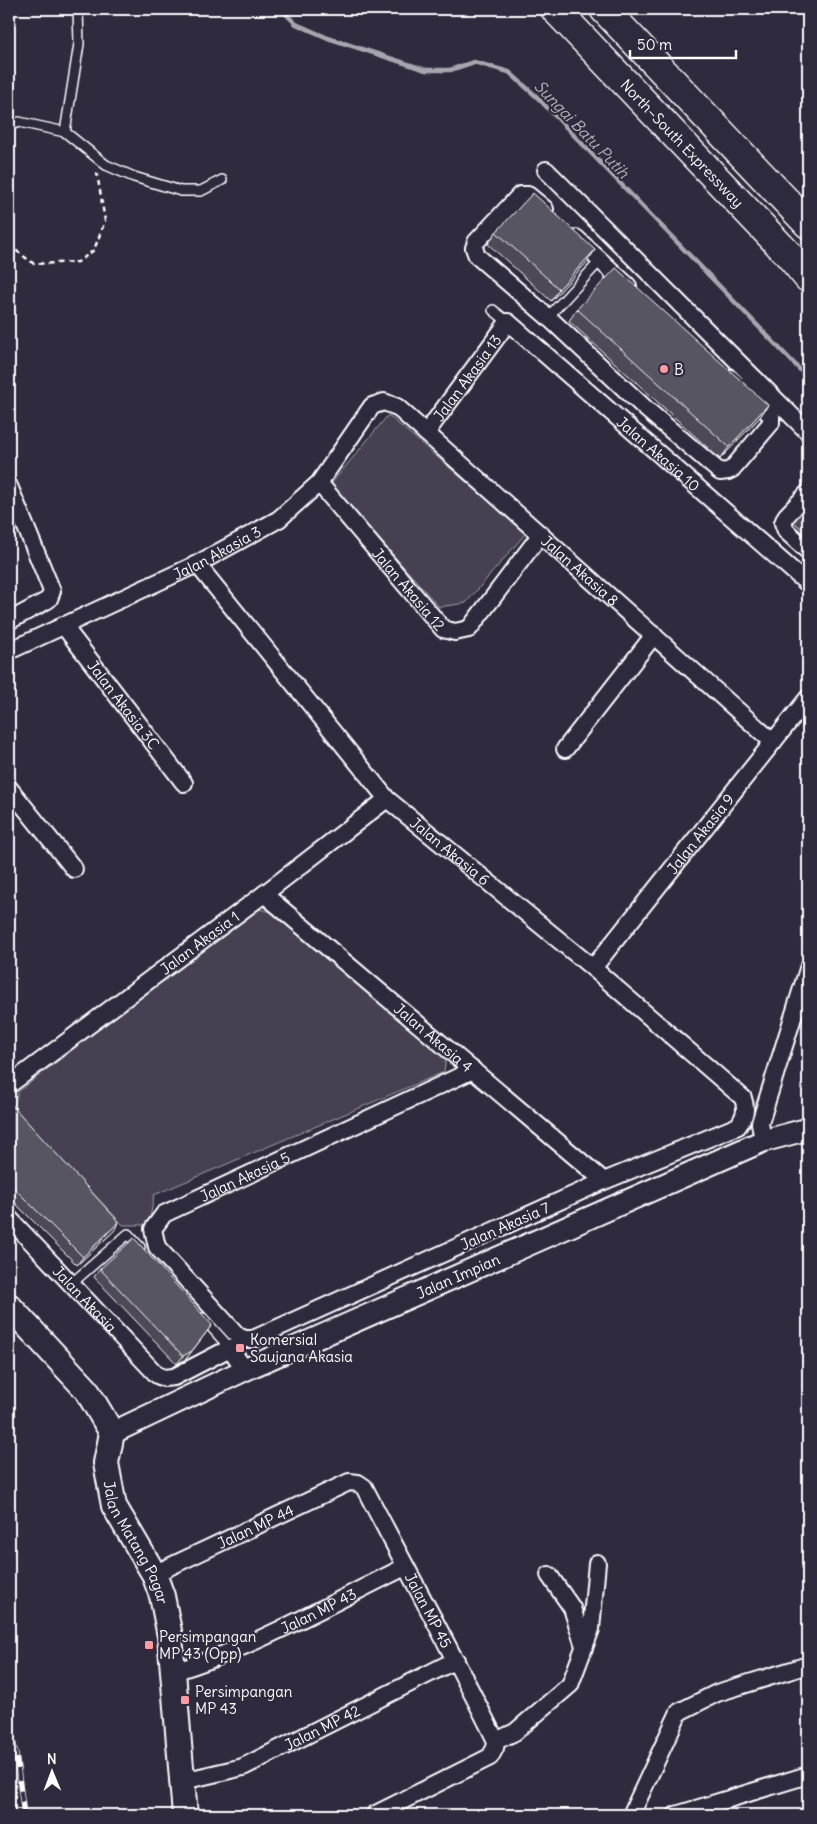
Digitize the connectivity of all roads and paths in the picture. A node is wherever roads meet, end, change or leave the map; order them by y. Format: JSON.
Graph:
{"nodes":[{"id":1,"x":78,"y":9,"type":"edge"},
{"id":2,"x":555,"y":9,"type":"edge"},
{"id":3,"x":604,"y":9,"type":"edge"},
{"id":4,"x":9,"y":126,"type":"edge"},
{"id":5,"x":65,"y":132,"type":"junction"},
{"id":6,"x":99,"y":159,"type":"junction"},
{"id":7,"x":546,"y":170,"type":"dead end"},
{"id":8,"x":222,"y":180,"type":"dead end"},
{"id":9,"x":808,"y":224,"type":"edge"},
{"id":10,"x":9,"y":245,"type":"edge"},
{"id":11,"x":624,"y":248,"type":"junction"},
{"id":12,"x":600,"y":261,"type":"junction"},
{"id":13,"x":808,"y":278,"type":"edge"},
{"id":14,"x":638,"y":294,"type":"edge"},
{"id":15,"x":493,"y":310,"type":"dead end"},
{"id":16,"x":548,"y":317,"type":"junction"},
{"id":17,"x":508,"y":322,"type":"junction"},
{"id":18,"x":719,"y":368,"type":"edge"},
{"id":19,"x":756,"y":380,"type":"junction"},
{"id":20,"x":741,"y":388,"type":"junction"},
{"id":21,"x":384,"y":402,"type":"joint"},
{"id":22,"x":808,"y":432,"type":"edge"},
{"id":23,"x":426,"y":433,"type":"junction"},
{"id":24,"x":319,"y":483,"type":"junction"},
{"id":25,"x":9,"y":486,"type":"edge"},
{"id":26,"x":808,"y":493,"type":"edge"},
{"id":27,"x":541,"y":534,"type":"junction"},
{"id":28,"x":808,"y":551,"type":"edge"},
{"id":29,"x":197,"y":564,"type":"junction"},
{"id":30,"x":808,"y":584,"type":"edge"},
{"id":31,"x":9,"y":621,"type":"edge"},
{"id":32,"x":63,"y":625,"type":"junction"},
{"id":33,"x":654,"y":635,"type":"junction"},
{"id":34,"x":9,"y":651,"type":"edge"},
{"id":35,"x":808,"y":698,"type":"edge"},
{"id":36,"x":773,"y":742,"type":"junction"},
{"id":37,"x":565,"y":749,"type":"dead end"},
{"id":38,"x":184,"y":783,"type":"dead end"},
{"id":39,"x":9,"y":788,"type":"edge"},
{"id":40,"x":387,"y":799,"type":"junction"},
{"id":41,"x":74,"y":869,"type":"dead end"},
{"id":42,"x":264,"y":894,"type":"junction"},
{"id":43,"x":592,"y":968,"type":"junction"},
{"id":44,"x":808,"y":969,"type":"edge"},
{"id":45,"x":473,"y":1070,"type":"junction"},
{"id":46,"x":9,"y":1085,"type":"edge"},
{"id":47,"x":744,"y":1098,"type":"joint"},
{"id":48,"x":808,"y":1129,"type":"edge"},
{"id":49,"x":763,"y":1141,"type":"junction"},
{"id":50,"x":604,"y":1182,"type":"junction"},
{"id":51,"x":9,"y":1218,"type":"edge"},
{"id":52,"x":147,"y":1256,"type":"edge"},
{"id":53,"x":71,"y":1284,"type":"junction"},
{"id":54,"x":9,"y":1306,"type":"edge"},
{"id":55,"x":198,"y":1312,"type":"edge"},
{"id":56,"x":245,"y":1339,"type":"joint"},
{"id":57,"x":230,"y":1348,"type":"junction"},
{"id":58,"x":245,"y":1370,"type":"junction"},
{"id":59,"x":112,"y":1433,"type":"junction"},
{"id":60,"x":358,"y":1483,"type":"joint"},
{"id":61,"x":597,"y":1563,"type":"dead end"},
{"id":62,"x":405,"y":1566,"type":"junction"},
{"id":63,"x":154,"y":1574,"type":"junction"},
{"id":64,"x":549,"y":1575,"type":"dead end"},
{"id":65,"x":584,"y":1646,"type":"junction"},
{"id":66,"x":456,"y":1660,"type":"junction"},
{"id":67,"x":808,"y":1665,"type":"edge"},
{"id":68,"x":173,"y":1672,"type":"junction"},
{"id":69,"x":496,"y":1740,"type":"junction"},
{"id":70,"x":808,"y":1775,"type":"edge"},
{"id":71,"x":183,"y":1781,"type":"junction"},
{"id":72,"x":382,"y":1814,"type":"edge"},
{"id":73,"x":185,"y":1815,"type":"edge"},
{"id":74,"x":631,"y":1815,"type":"edge"},
{"id":75,"x":676,"y":1815,"type":"edge"}],
"edges":[{"from":1,"to":5,"type":"lane"},
{"from":2,"to":13,"type":"highway","name":"North–South Expressway"},
{"from":3,"to":9,"type":"highway"},
{"from":4,"to":5,"type":"lane"},
{"from":5,"to":6,"type":"lane"},
{"from":6,"to":8,"type":"lane"},
{"from":6,"to":10,"type":"path"},
{"from":7,"to":11,"type":"street"},
{"from":11,"to":12,"type":"street"},
{"from":11,"to":19,"type":"street"},
{"from":12,"to":14,"type":"street"},
{"from":12,"to":16,"type":"lane"},
{"from":12,"to":16,"type":"street"},
{"from":15,"to":17,"type":"lane"},
{"from":16,"to":20,"type":"street"},
{"from":17,"to":23,"type":"street","name":"Jalan Akasia 13"},
{"from":17,"to":30,"type":"street","name":"Jalan Akasia 10"},
{"from":18,"to":20,"type":"street"},
{"from":19,"to":20,"type":"street"},
{"from":19,"to":22,"type":"street"},
{"from":21,"to":23,"type":"street","name":"Jalan Akasia 8"},
{"from":21,"to":24,"type":"street","name":"Jalan Akasia 3"},
{"from":23,"to":27,"type":"street","name":"Jalan Akasia 8"},
{"from":24,"to":27,"type":"street","name":"Jalan Akasia 12"},
{"from":24,"to":29,"type":"street","name":"Jalan Akasia 3"},
{"from":25,"to":31,"type":"street"},
{"from":26,"to":28,"type":"street"},
{"from":27,"to":33,"type":"street","name":"Jalan Akasia 8"},
{"from":29,"to":32,"type":"street","name":"Jalan Akasia 3"},
{"from":29,"to":40,"type":"street","name":"Jalan Akasia 6"},
{"from":32,"to":34,"type":"street","name":"Jalan Akasia 3"},
{"from":32,"to":38,"type":"street","name":"Jalan Akasia 3C"},
{"from":33,"to":36,"type":"street","name":"Jalan Akasia 8"},
{"from":33,"to":37,"type":"street"},
{"from":35,"to":36,"type":"street","name":"Jalan Akasia 9"},
{"from":36,"to":43,"type":"street","name":"Jalan Akasia 9"},
{"from":39,"to":41,"type":"street"},
{"from":40,"to":42,"type":"street","name":"Jalan Akasia 1"},
{"from":40,"to":43,"type":"street","name":"Jalan Akasia 6"},
{"from":42,"to":45,"type":"street","name":"Jalan Akasia 4"},
{"from":42,"to":46,"type":"street","name":"Jalan Akasia 1"},
{"from":43,"to":47,"type":"street","name":"Jalan Akasia 6"},
{"from":44,"to":49,"type":"street"},
{"from":45,"to":50,"type":"street","name":"Jalan Akasia 4"},
{"from":45,"to":56,"type":"street","name":"Jalan Akasia 5"},
{"from":47,"to":50,"type":"street","name":"Jalan Akasia 7"},
{"from":48,"to":49,"type":"street","name":"Jalan Impian"},
{"from":49,"to":58,"type":"street","name":"Jalan Impian"},
{"from":50,"to":56,"type":"street","name":"Jalan Akasia 7"},
{"from":51,"to":53,"type":"street","name":"Jalan Akasia"},
{"from":52,"to":53,"type":"lane"},
{"from":53,"to":57,"type":"street","name":"Jalan Akasia"},
{"from":54,"to":59,"type":"main road"},
{"from":55,"to":57,"type":"lane"},
{"from":57,"to":58,"type":"street"},
{"from":58,"to":59,"type":"street","name":"Jalan Impian"},
{"from":59,"to":63,"type":"main road","name":"Jalan Matang Pagar"},
{"from":60,"to":62,"type":"street","name":"Jalan MP 45"},
{"from":60,"to":63,"type":"street","name":"Jalan MP 44"},
{"from":61,"to":65,"type":"street"},
{"from":62,"to":66,"type":"street","name":"Jalan MP 45"},
{"from":62,"to":68,"type":"street","name":"Jalan MP 43"},
{"from":63,"to":68,"type":"main road","name":"Jalan Matang Pagar"},
{"from":64,"to":65,"type":"street"},
{"from":65,"to":69,"type":"street"},
{"from":66,"to":69,"type":"street","name":"Jalan MP 45"},
{"from":66,"to":71,"type":"street","name":"Jalan MP 42"},
{"from":67,"to":74,"type":"street"},
{"from":68,"to":71,"type":"main road","name":"Jalan Matang Pagar"},
{"from":69,"to":72,"type":"street"},
{"from":70,"to":75,"type":"street"},
{"from":71,"to":73,"type":"main road","name":"Jalan Matang Pagar"}]}
